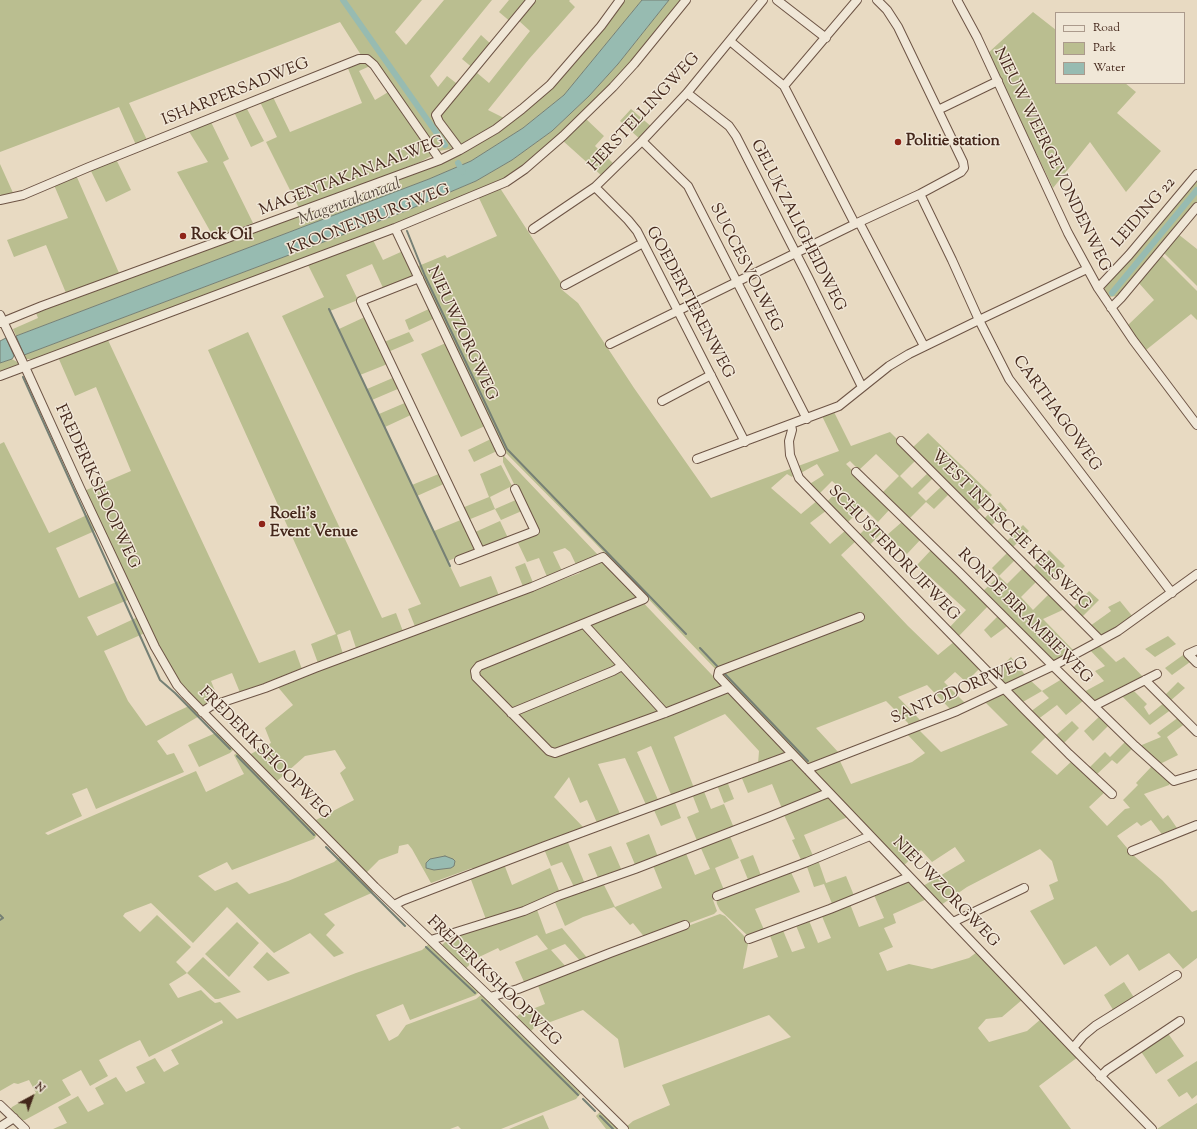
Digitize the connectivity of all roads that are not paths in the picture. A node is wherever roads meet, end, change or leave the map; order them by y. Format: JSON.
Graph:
{"nodes":[{"id":1,"x":531,"y":0,"type":"edge"},
{"id":2,"x":620,"y":0,"type":"edge"},
{"id":3,"x":686,"y":0,"type":"edge"},
{"id":4,"x":763,"y":0,"type":"edge"},
{"id":5,"x":777,"y":0,"type":"edge"},
{"id":6,"x":857,"y":0,"type":"edge"},
{"id":7,"x":877,"y":0,"type":"edge"},
{"id":8,"x":957,"y":0,"type":"edge"},
{"id":9,"x":826,"y":38,"type":"junction"},
{"id":10,"x":730,"y":41,"type":"junction"},
{"id":11,"x":998,"y":81,"type":"junction"},
{"id":12,"x":784,"y":86,"type":"junction"},
{"id":13,"x":687,"y":93,"type":"junction"},
{"id":14,"x":938,"y":110,"type":"junction"},
{"id":15,"x":642,"y":141,"type":"junction"},
{"id":16,"x":460,"y":150,"type":"junction"},
{"id":17,"x":440,"y":160,"type":"junction"},
{"id":18,"x":1197,"y":174,"type":"edge"},
{"id":19,"x":595,"y":187,"type":"junction"},
{"id":20,"x":920,"y":194,"type":"junction"},
{"id":21,"x":0,"y":200,"type":"edge"},
{"id":22,"x":1197,"y":207,"type":"edge"},
{"id":23,"x":857,"y":223,"type":"junction"},
{"id":24,"x":395,"y":228,"type":"junction"},
{"id":25,"x":533,"y":229,"type":"dead end"},
{"id":26,"x":643,"y":243,"type":"junction"},
{"id":27,"x":794,"y":253,"type":"junction"},
{"id":28,"x":1087,"y":269,"type":"junction"},
{"id":29,"x":419,"y":278,"type":"junction"},
{"id":30,"x":736,"y":282,"type":"junction"},
{"id":31,"x":565,"y":284,"type":"dead end"},
{"id":32,"x":1098,"y":288,"type":"junction"},
{"id":33,"x":1110,"y":308,"type":"junction"},
{"id":34,"x":678,"y":310,"type":"junction"},
{"id":35,"x":979,"y":320,"type":"junction"},
{"id":36,"x":2,"y":322,"type":"edge"},
{"id":37,"x":610,"y":344,"type":"dead end"},
{"id":38,"x":924,"y":346,"type":"junction"},
{"id":39,"x":25,"y":367,"type":"junction"},
{"id":40,"x":711,"y":375,"type":"junction"},
{"id":41,"x":0,"y":376,"type":"edge"},
{"id":42,"x":862,"y":387,"type":"junction"},
{"id":43,"x":662,"y":401,"type":"dead end"},
{"id":44,"x":807,"y":419,"type":"junction"},
{"id":45,"x":791,"y":425,"type":"junction"},
{"id":46,"x":1197,"y":425,"type":"edge"},
{"id":47,"x":901,"y":441,"type":"dead end"},
{"id":48,"x":744,"y":442,"type":"junction"},
{"id":49,"x":501,"y":452,"type":"dead end"},
{"id":50,"x":697,"y":459,"type":"dead end"},
{"id":51,"x":856,"y":472,"type":"dead end"},
{"id":52,"x":515,"y":489,"type":"dead end"},
{"id":53,"x":480,"y":551,"type":"junction"},
{"id":54,"x":459,"y":560,"type":"dead end"},
{"id":55,"x":1197,"y":574,"type":"edge"},
{"id":56,"x":1172,"y":593,"type":"junction"},
{"id":57,"x":860,"y":617,"type":"dead end"},
{"id":58,"x":584,"y":624,"type":"junction"},
{"id":59,"x":1100,"y":640,"type":"junction"},
{"id":60,"x":1197,"y":650,"type":"edge"},
{"id":61,"x":1197,"y":663,"type":"edge"},
{"id":62,"x":622,"y":666,"type":"junction"},
{"id":63,"x":1052,"y":666,"type":"junction"},
{"id":64,"x":1157,"y":674,"type":"dead end"},
{"id":65,"x":1145,"y":680,"type":"junction"},
{"id":66,"x":728,"y":688,"type":"junction"},
{"id":67,"x":1004,"y":689,"type":"junction"},
{"id":68,"x":1094,"y":706,"type":"junction"},
{"id":69,"x":202,"y":712,"type":"junction"},
{"id":70,"x":511,"y":713,"type":"junction"},
{"id":71,"x":666,"y":713,"type":"junction"},
{"id":72,"x":1197,"y":732,"type":"edge"},
{"id":73,"x":792,"y":755,"type":"junction"},
{"id":74,"x":807,"y":769,"type":"junction"},
{"id":75,"x":1197,"y":774,"type":"edge"},
{"id":76,"x":828,"y":793,"type":"junction"},
{"id":77,"x":1112,"y":794,"type":"dead end"},
{"id":78,"x":1197,"y":825,"type":"edge"},
{"id":79,"x":870,"y":836,"type":"junction"},
{"id":80,"x":1132,"y":851,"type":"dead end"},
{"id":81,"x":910,"y":877,"type":"junction"},
{"id":82,"x":1024,"y":888,"type":"dead end"},
{"id":83,"x":717,"y":896,"type":"dead end"},
{"id":84,"x":394,"y":905,"type":"junction"},
{"id":85,"x":953,"y":922,"type":"junction"},
{"id":86,"x":685,"y":925,"type":"dead end"},
{"id":87,"x":750,"y":939,"type":"dead end"},
{"id":88,"x":431,"y":940,"type":"junction"},
{"id":89,"x":1177,"y":975,"type":"dead end"},
{"id":90,"x":490,"y":997,"type":"junction"},
{"id":91,"x":1180,"y":1021,"type":"dead end"},
{"id":92,"x":1072,"y":1048,"type":"junction"},
{"id":93,"x":1100,"y":1076,"type":"junction"},
{"id":94,"x":0,"y":1105,"type":"edge"},
{"id":95,"x":14,"y":1118,"type":"junction"},
{"id":96,"x":0,"y":1127,"type":"edge"},
{"id":97,"x":25,"y":1129,"type":"edge"},
{"id":98,"x":624,"y":1129,"type":"edge"},
{"id":99,"x":1152,"y":1129,"type":"edge"}],
"edges":[{"from":1,"to":16,"type":"street"},
{"from":2,"to":16,"type":"street","name":"MAGENTAKANAALWEG"},
{"from":3,"to":24,"type":"street","name":"KROONENBURGWEG"},
{"from":4,"to":10,"type":"street","name":"HERSTELLINGWEG"},
{"from":5,"to":9,"type":"street"},
{"from":6,"to":9,"type":"street"},
{"from":7,"to":14,"type":"street"},
{"from":8,"to":11,"type":"street","name":"NIEUW WEERGEVONDENWEG"},
{"from":9,"to":12,"type":"street"},
{"from":10,"to":12,"type":"street"},
{"from":10,"to":13,"type":"street","name":"HERSTELLINGWEG"},
{"from":11,"to":14,"type":"street"},
{"from":11,"to":28,"type":"street","name":"NIEUW WEERGEVONDENWEG"},
{"from":12,"to":23,"type":"street"},
{"from":13,"to":15,"type":"street","name":"HERSTELLINGWEG"},
{"from":13,"to":27,"type":"street","name":"GELUK ZALIGHEIDWEG"},
{"from":14,"to":20,"type":"street"},
{"from":15,"to":19,"type":"street","name":"HERSTELLINGWEG"},
{"from":15,"to":30,"type":"street","name":"SUCCESVOLWEG"},
{"from":16,"to":17,"type":"street","name":"MAGENTAKANAALWEG"},
{"from":17,"to":21,"type":"street","name":"ISHARPERSADWEG"},
{"from":17,"to":36,"type":"street","name":"MAGENTAKANAALWEG"},
{"from":18,"to":32,"type":"street","name":"LEIDING 22"},
{"from":19,"to":25,"type":"street","name":"HERSTELLINGWEG"},
{"from":19,"to":26,"type":"street","name":"GOEDERTIERENWEG"},
{"from":20,"to":23,"type":"street"},
{"from":20,"to":35,"type":"street","name":"CARTHAGOWEG"},
{"from":22,"to":33,"type":"street"},
{"from":23,"to":27,"type":"street"},
{"from":23,"to":38,"type":"street"},
{"from":24,"to":29,"type":"street","name":"NIEUWZORGWEG"},
{"from":24,"to":39,"type":"street","name":"KROONENBURGWEG"},
{"from":26,"to":31,"type":"street"},
{"from":26,"to":34,"type":"street","name":"GOEDERTIERENWEG"},
{"from":27,"to":30,"type":"street"},
{"from":27,"to":42,"type":"street","name":"GELUK ZALIGHEIDWEG"},
{"from":28,"to":32,"type":"street","name":"NIEUW WEERGEVONDENWEG"},
{"from":28,"to":35,"type":"street"},
{"from":29,"to":49,"type":"street","name":"NIEUWZORGWEG"},
{"from":29,"to":53,"type":"street"},
{"from":30,"to":34,"type":"street"},
{"from":30,"to":44,"type":"street","name":"SUCCESVOLWEG"},
{"from":32,"to":33,"type":"street","name":"NIEUW WEERGEVONDENWEG"},
{"from":33,"to":46,"type":"street","name":"NIEUW WEERGEVONDENWEG"},
{"from":34,"to":37,"type":"street"},
{"from":34,"to":40,"type":"street","name":"GOEDERTIERENWEG"},
{"from":35,"to":38,"type":"street"},
{"from":35,"to":56,"type":"street","name":"CARTHAGOWEG"},
{"from":36,"to":39,"type":"street","name":"FREDERIKSHOOPWEG"},
{"from":38,"to":42,"type":"street"},
{"from":39,"to":41,"type":"street","name":"KROONENBURGWEG"},
{"from":39,"to":69,"type":"street","name":"FREDERIKSHOOPWEG"},
{"from":40,"to":43,"type":"street"},
{"from":40,"to":48,"type":"street","name":"GOEDERTIERENWEG"},
{"from":42,"to":44,"type":"street"},
{"from":44,"to":45,"type":"street"},
{"from":45,"to":48,"type":"street"},
{"from":45,"to":67,"type":"street","name":"SCHUSTERDRUIFWEG"},
{"from":47,"to":59,"type":"street","name":"WEST INDISCHE KERSWEG"},
{"from":48,"to":50,"type":"street"},
{"from":51,"to":63,"type":"street","name":"RONDE BIRAMBIEWEG"},
{"from":52,"to":53,"type":"street"},
{"from":53,"to":54,"type":"street"},
{"from":55,"to":56,"type":"street","name":"SANTODORPWEG"},
{"from":56,"to":59,"type":"street","name":"SANTODORPWEG"},
{"from":57,"to":66,"type":"street","name":"NIEUWZORGWEG"},
{"from":58,"to":62,"type":"street"},
{"from":58,"to":69,"type":"street"},
{"from":58,"to":70,"type":"street"},
{"from":59,"to":63,"type":"street","name":"SANTODORPWEG"},
{"from":60,"to":61,"type":"street"},
{"from":62,"to":70,"type":"street"},
{"from":62,"to":71,"type":"street"},
{"from":63,"to":67,"type":"street","name":"SANTODORPWEG"},
{"from":63,"to":68,"type":"street","name":"RONDE BIRAMBIEWEG"},
{"from":64,"to":65,"type":"street"},
{"from":65,"to":68,"type":"street"},
{"from":65,"to":72,"type":"street"},
{"from":66,"to":71,"type":"street"},
{"from":66,"to":73,"type":"street","name":"NIEUWZORGWEG"},
{"from":67,"to":74,"type":"street","name":"SANTODORPWEG"},
{"from":67,"to":77,"type":"street","name":"SCHUSTERDRUIFWEG"},
{"from":68,"to":75,"type":"street","name":"RONDE BIRAMBIEWEG"},
{"from":69,"to":84,"type":"street","name":"FREDERIKSHOOPWEG"},
{"from":70,"to":71,"type":"street"},
{"from":73,"to":74,"type":"street","name":"NIEUWZORGWEG"},
{"from":73,"to":84,"type":"street"},
{"from":74,"to":76,"type":"street","name":"NIEUWZORGWEG"},
{"from":76,"to":79,"type":"street","name":"NIEUWZORGWEG"},
{"from":76,"to":88,"type":"street"},
{"from":78,"to":80,"type":"street"},
{"from":79,"to":81,"type":"street","name":"NIEUWZORGWEG"},
{"from":79,"to":83,"type":"street"},
{"from":81,"to":85,"type":"street","name":"NIEUWZORGWEG"},
{"from":81,"to":87,"type":"street"},
{"from":82,"to":85,"type":"street"},
{"from":84,"to":88,"type":"street","name":"FREDERIKSHOOPWEG"},
{"from":85,"to":92,"type":"street","name":"NIEUWZORGWEG"},
{"from":86,"to":90,"type":"street"},
{"from":88,"to":90,"type":"street","name":"FREDERIKSHOOPWEG"},
{"from":89,"to":92,"type":"street"},
{"from":90,"to":98,"type":"street","name":"FREDERIKSHOOPWEG"},
{"from":91,"to":93,"type":"street"},
{"from":92,"to":93,"type":"street","name":"NIEUWZORGWEG"},
{"from":93,"to":99,"type":"street","name":"NIEUWZORGWEG"},
{"from":94,"to":95,"type":"street"},
{"from":95,"to":96,"type":"street"},
{"from":95,"to":97,"type":"street"}]}
